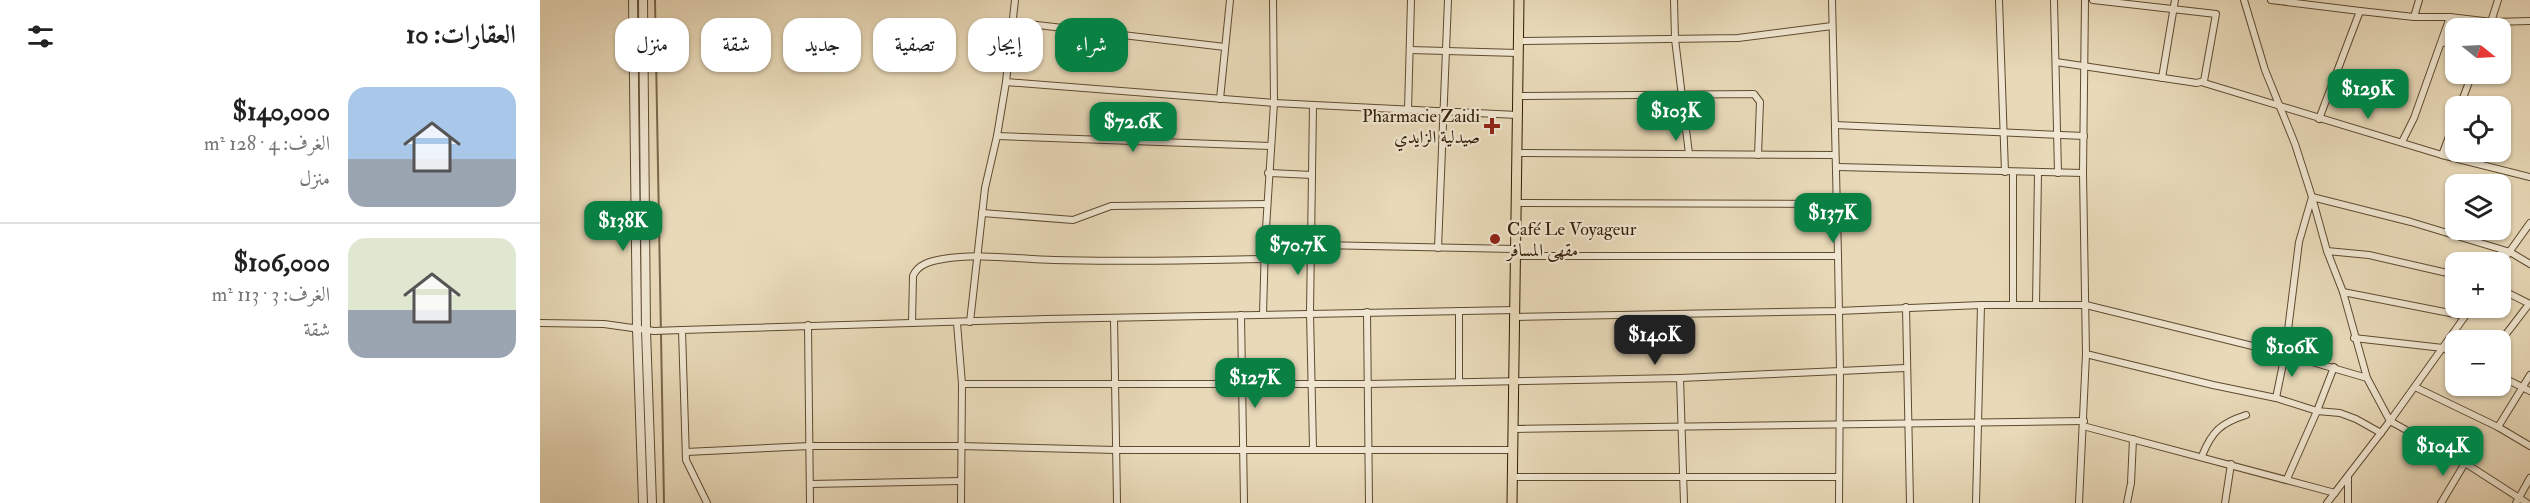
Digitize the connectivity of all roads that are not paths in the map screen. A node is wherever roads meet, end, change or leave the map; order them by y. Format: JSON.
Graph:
{"nodes":[{"id":1,"x":633,"y":0,"type":"edge"},
{"id":2,"x":643,"y":0,"type":"edge"},
{"id":3,"x":1015,"y":0,"type":"edge"},
{"id":4,"x":1230,"y":0,"type":"edge"},
{"id":5,"x":1273,"y":0,"type":"edge"},
{"id":6,"x":1411,"y":0,"type":"edge"},
{"id":7,"x":1448,"y":0,"type":"edge"},
{"id":8,"x":1519,"y":0,"type":"edge"},
{"id":9,"x":1674,"y":0,"type":"edge"},
{"id":10,"x":1832,"y":0,"type":"edge"},
{"id":11,"x":1999,"y":0,"type":"edge"},
{"id":12,"x":2054,"y":0,"type":"edge"},
{"id":13,"x":2085,"y":0,"type":"edge"},
{"id":14,"x":2093,"y":0,"type":"edge"},
{"id":15,"x":2175,"y":0,"type":"edge"},
{"id":16,"x":2244,"y":0,"type":"edge"},
{"id":17,"x":2271,"y":0,"type":"edge"},
{"id":18,"x":2419,"y":0,"type":"edge"},
{"id":19,"x":2498,"y":0,"type":"edge"},
{"id":20,"x":2174,"y":9,"type":"junction"},
{"id":21,"x":2360,"y":11,"type":"junction"},
{"id":22,"x":2414,"y":17,"type":"junction"},
{"id":23,"x":2450,"y":17,"type":"junction"},
{"id":24,"x":1013,"y":18,"type":"edge"},
{"id":25,"x":2455,"y":18,"type":"edge"},
{"id":26,"x":2493,"y":18,"type":"edge"},
{"id":27,"x":2530,"y":21,"type":"edge"},
{"id":28,"x":2511,"y":23,"type":"edge"},
{"id":29,"x":1043,"y":26,"type":"edge"},
{"id":30,"x":1832,"y":26,"type":"junction"},
{"id":31,"x":1676,"y":39,"type":"junction"},
{"id":32,"x":1518,"y":41,"type":"junction"},
{"id":33,"x":2442,"y":42,"type":"junction"},
{"id":34,"x":2445,"y":43,"type":"edge"},
{"id":35,"x":1225,"y":47,"type":"junction"},
{"id":36,"x":1410,"y":50,"type":"junction"},
{"id":37,"x":1447,"y":51,"type":"junction"},
{"id":38,"x":1518,"y":52,"type":"junction"},
{"id":39,"x":2056,"y":63,"type":"junction"},
{"id":40,"x":2085,"y":67,"type":"junction"},
{"id":41,"x":1007,"y":72,"type":"edge"},
{"id":42,"x":2162,"y":78,"type":"junction"},
{"id":43,"x":1006,"y":82,"type":"junction"},
{"id":44,"x":2201,"y":82,"type":"junction"},
{"id":45,"x":1682,"y":94,"type":"junction"},
{"id":46,"x":1517,"y":96,"type":"junction"},
{"id":47,"x":1220,"y":99,"type":"junction"},
{"id":48,"x":1274,"y":103,"type":"junction"},
{"id":49,"x":2277,"y":104,"type":"junction"},
{"id":50,"x":1313,"y":105,"type":"junction"},
{"id":51,"x":1408,"y":110,"type":"junction"},
{"id":52,"x":1444,"y":111,"type":"junction"},
{"id":53,"x":1516,"y":115,"type":"junction"},
{"id":54,"x":2319,"y":119,"type":"junction"},
{"id":55,"x":1835,"y":125,"type":"junction"},
{"id":56,"x":2005,"y":133,"type":"junction"},
{"id":57,"x":997,"y":136,"type":"junction"},
{"id":58,"x":2057,"y":136,"type":"junction"},
{"id":59,"x":2084,"y":136,"type":"junction"},
{"id":60,"x":2402,"y":142,"type":"junction"},
{"id":61,"x":1270,"y":146,"type":"junction"},
{"id":62,"x":2445,"y":147,"type":"edge"},
{"id":63,"x":1517,"y":153,"type":"junction"},
{"id":64,"x":1689,"y":154,"type":"junction"},
{"id":65,"x":1758,"y":155,"type":"junction"},
{"id":66,"x":1835,"y":155,"type":"junction"},
{"id":67,"x":2442,"y":155,"type":"junction"},
{"id":68,"x":1837,"y":167,"type":"junction"},
{"id":69,"x":2005,"y":171,"type":"junction"},
{"id":70,"x":2013,"y":172,"type":"junction"},
{"id":71,"x":2038,"y":172,"type":"junction"},
{"id":72,"x":1268,"y":173,"type":"junction"},
{"id":73,"x":2058,"y":173,"type":"junction"},
{"id":74,"x":2083,"y":173,"type":"junction"},
{"id":75,"x":1312,"y":175,"type":"junction"},
{"id":76,"x":2530,"y":177,"type":"edge"},
{"id":77,"x":2312,"y":197,"type":"junction"},
{"id":78,"x":1516,"y":203,"type":"junction"},
{"id":79,"x":1266,"y":204,"type":"junction"},
{"id":80,"x":1837,"y":204,"type":"junction"},
{"id":81,"x":982,"y":213,"type":"junction"},
{"id":82,"x":2530,"y":223,"type":"edge"},
{"id":83,"x":1265,"y":244,"type":"junction"},
{"id":84,"x":1310,"y":244,"type":"junction"},
{"id":85,"x":1438,"y":248,"type":"junction"},
{"id":86,"x":2327,"y":251,"type":"junction"},
{"id":87,"x":1515,"y":252,"type":"junction"},
{"id":88,"x":2510,"y":252,"type":"joint"},
{"id":89,"x":2511,"y":253,"type":"edge"},
{"id":90,"x":1838,"y":256,"type":"junction"},
{"id":91,"x":977,"y":257,"type":"junction"},
{"id":92,"x":1265,"y":260,"type":"junction"},
{"id":93,"x":2530,"y":264,"type":"edge"},
{"id":94,"x":2445,"y":272,"type":"edge"},
{"id":95,"x":2343,"y":292,"type":"junction"},
{"id":96,"x":2511,"y":295,"type":"edge"},
{"id":97,"x":2086,"y":304,"type":"junction"},
{"id":98,"x":2529,"y":304,"type":"edge"},
{"id":99,"x":1981,"y":305,"type":"junction"},
{"id":100,"x":2013,"y":305,"type":"junction"},
{"id":101,"x":2036,"y":305,"type":"junction"},
{"id":102,"x":1906,"y":307,"type":"junction"},
{"id":103,"x":1459,"y":311,"type":"junction"},
{"id":104,"x":1838,"y":311,"type":"junction"},
{"id":105,"x":1367,"y":312,"type":"junction"},
{"id":106,"x":2445,"y":312,"type":"edge"},
{"id":107,"x":1310,"y":313,"type":"junction"},
{"id":108,"x":1263,"y":314,"type":"junction"},
{"id":109,"x":1515,"y":314,"type":"junction"},
{"id":110,"x":1241,"y":315,"type":"junction"},
{"id":111,"x":1114,"y":318,"type":"junction"},
{"id":112,"x":2464,"y":318,"type":"edge"},
{"id":113,"x":970,"y":322,"type":"junction"},
{"id":114,"x":540,"y":323,"type":"edge"},
{"id":115,"x":912,"y":323,"type":"junction"},
{"id":116,"x":957,"y":323,"type":"junction"},
{"id":117,"x":808,"y":325,"type":"junction"},
{"id":118,"x":637,"y":329,"type":"junction"},
{"id":119,"x":682,"y":330,"type":"junction"},
{"id":120,"x":2509,"y":330,"type":"edge"},
{"id":121,"x":650,"y":331,"type":"junction"},
{"id":122,"x":2354,"y":338,"type":"junction"},
{"id":123,"x":2442,"y":348,"type":"junction"},
{"id":124,"x":2445,"y":349,"type":"edge"},
{"id":125,"x":2086,"y":354,"type":"junction"},
{"id":126,"x":2285,"y":354,"type":"junction"},
{"id":127,"x":2334,"y":367,"type":"junction"},
{"id":128,"x":1905,"y":368,"type":"junction"},
{"id":129,"x":1840,"y":371,"type":"junction"},
{"id":130,"x":2530,"y":375,"type":"edge"},
{"id":131,"x":1680,"y":378,"type":"junction"},
{"id":132,"x":2367,"y":378,"type":"junction"},
{"id":133,"x":1514,"y":381,"type":"junction"},
{"id":134,"x":2511,"y":381,"type":"edge"},
{"id":135,"x":1312,"y":382,"type":"junction"},
{"id":136,"x":1459,"y":382,"type":"junction"},
{"id":137,"x":1242,"y":383,"type":"junction"},
{"id":138,"x":962,"y":384,"type":"junction"},
{"id":139,"x":1368,"y":384,"type":"junction"},
{"id":140,"x":1115,"y":385,"type":"junction"},
{"id":141,"x":2415,"y":387,"type":"junction"},
{"id":142,"x":2523,"y":387,"type":"junction"},
{"id":143,"x":2530,"y":391,"type":"edge"},
{"id":144,"x":2276,"y":398,"type":"junction"},
{"id":145,"x":2317,"y":411,"type":"junction"},
{"id":146,"x":2246,"y":415,"type":"dead end"},
{"id":147,"x":2390,"y":421,"type":"junction"},
{"id":148,"x":1977,"y":423,"type":"junction"},
{"id":149,"x":1838,"y":424,"type":"junction"},
{"id":150,"x":1907,"y":424,"type":"junction"},
{"id":151,"x":2083,"y":424,"type":"junction"},
{"id":152,"x":2498,"y":427,"type":"junction"},
{"id":153,"x":1682,"y":428,"type":"junction"},
{"id":154,"x":1513,"y":429,"type":"junction"},
{"id":155,"x":2381,"y":433,"type":"junction"},
{"id":156,"x":2133,"y":439,"type":"junction"},
{"id":157,"x":810,"y":446,"type":"junction"},
{"id":158,"x":961,"y":446,"type":"junction"},
{"id":159,"x":2530,"y":446,"type":"edge"},
{"id":160,"x":1313,"y":448,"type":"junction"},
{"id":161,"x":1368,"y":449,"type":"junction"},
{"id":162,"x":1116,"y":450,"type":"junction"},
{"id":163,"x":1243,"y":450,"type":"junction"},
{"id":164,"x":1513,"y":450,"type":"junction"},
{"id":165,"x":686,"y":452,"type":"junction"},
{"id":166,"x":2202,"y":456,"type":"junction"},
{"id":167,"x":2231,"y":464,"type":"junction"},
{"id":168,"x":2465,"y":464,"type":"junction"},
{"id":169,"x":1683,"y":476,"type":"junction"},
{"id":170,"x":1513,"y":477,"type":"junction"},
{"id":171,"x":1838,"y":477,"type":"junction"},
{"id":172,"x":2348,"y":477,"type":"junction"},
{"id":173,"x":2530,"y":478,"type":"edge"},
{"id":174,"x":2287,"y":479,"type":"junction"},
{"id":175,"x":961,"y":481,"type":"junction"},
{"id":176,"x":811,"y":484,"type":"junction"},
{"id":177,"x":2335,"y":493,"type":"junction"},
{"id":178,"x":2517,"y":500,"type":"edge"},
{"id":179,"x":643,"y":503,"type":"edge"},
{"id":180,"x":652,"y":503,"type":"edge"},
{"id":181,"x":707,"y":503,"type":"edge"},
{"id":182,"x":810,"y":503,"type":"edge"},
{"id":183,"x":961,"y":503,"type":"edge"},
{"id":184,"x":1117,"y":503,"type":"edge"},
{"id":185,"x":1244,"y":503,"type":"edge"},
{"id":186,"x":1369,"y":503,"type":"edge"},
{"id":187,"x":1512,"y":503,"type":"edge"},
{"id":188,"x":1684,"y":503,"type":"edge"},
{"id":189,"x":1839,"y":503,"type":"edge"},
{"id":190,"x":1910,"y":503,"type":"edge"},
{"id":191,"x":1976,"y":503,"type":"edge"},
{"id":192,"x":2079,"y":503,"type":"edge"},
{"id":193,"x":2127,"y":503,"type":"edge"},
{"id":194,"x":2225,"y":503,"type":"edge"},
{"id":195,"x":2327,"y":503,"type":"edge"},
{"id":196,"x":2348,"y":503,"type":"edge"},
{"id":197,"x":2441,"y":503,"type":"edge"},
{"id":198,"x":2527,"y":503,"type":"edge"}],
"edges":[{"from":1,"to":118,"type":"street"},
{"from":2,"to":121,"type":"street"},
{"from":3,"to":24,"type":"street"},
{"from":4,"to":35,"type":"street"},
{"from":5,"to":48,"type":"street"},
{"from":6,"to":36,"type":"street"},
{"from":7,"to":37,"type":"street"},
{"from":8,"to":32,"type":"main road"},
{"from":9,"to":31,"type":"street"},
{"from":10,"to":30,"type":"street"},
{"from":11,"to":56,"type":"street"},
{"from":12,"to":39,"type":"street"},
{"from":13,"to":40,"type":"street"},
{"from":14,"to":20,"type":"street"},
{"from":15,"to":20,"type":"street"},
{"from":16,"to":49,"type":"street"},
{"from":17,"to":21,"type":"street"},
{"from":18,"to":22,"type":"street"},
{"from":19,"to":26,"type":"street"},
{"from":20,"to":42,"type":"street"},
{"from":20,"to":44,"type":"street"},
{"from":21,"to":22,"type":"street"},
{"from":21,"to":54,"type":"street"},
{"from":22,"to":23,"type":"street"},
{"from":23,"to":25,"type":"street"},
{"from":23,"to":33,"type":"street"},
{"from":27,"to":28,"type":"street"},
{"from":29,"to":35,"type":"street"},
{"from":30,"to":31,"type":"street"},
{"from":30,"to":55,"type":"street"},
{"from":31,"to":32,"type":"street"},
{"from":31,"to":45,"type":"street"},
{"from":32,"to":38,"type":"main road"},
{"from":33,"to":34,"type":"street"},
{"from":33,"to":60,"type":"street"},
{"from":35,"to":47,"type":"street"},
{"from":36,"to":37,"type":"street"},
{"from":36,"to":51,"type":"street"},
{"from":37,"to":38,"type":"street"},
{"from":37,"to":52,"type":"street"},
{"from":38,"to":46,"type":"main road"},
{"from":39,"to":40,"type":"street"},
{"from":39,"to":58,"type":"street"},
{"from":40,"to":42,"type":"street"},
{"from":40,"to":59,"type":"street"},
{"from":41,"to":43,"type":"street"},
{"from":42,"to":44,"type":"street"},
{"from":43,"to":47,"type":"street"},
{"from":43,"to":57,"type":"street"},
{"from":44,"to":49,"type":"street"},
{"from":45,"to":46,"type":"street"},
{"from":45,"to":64,"type":"street"},
{"from":45,"to":65,"type":"street"},
{"from":46,"to":53,"type":"main road"},
{"from":47,"to":48,"type":"street"},
{"from":48,"to":50,"type":"street"},
{"from":48,"to":61,"type":"street"},
{"from":49,"to":54,"type":"street"},
{"from":49,"to":77,"type":"street"},
{"from":50,"to":51,"type":"street"},
{"from":50,"to":75,"type":"street"},
{"from":51,"to":52,"type":"street"},
{"from":52,"to":53,"type":"street"},
{"from":52,"to":85,"type":"street"},
{"from":53,"to":63,"type":"main road"},
{"from":54,"to":60,"type":"street"},
{"from":55,"to":56,"type":"street"},
{"from":55,"to":66,"type":"street"},
{"from":56,"to":58,"type":"street"},
{"from":56,"to":69,"type":"street"},
{"from":57,"to":61,"type":"street"},
{"from":57,"to":81,"type":"street"},
{"from":58,"to":59,"type":"street"},
{"from":58,"to":73,"type":"street"},
{"from":59,"to":74,"type":"street"},
{"from":60,"to":67,"type":"street"},
{"from":61,"to":72,"type":"street"},
{"from":62,"to":67,"type":"street"},
{"from":63,"to":64,"type":"street"},
{"from":63,"to":78,"type":"main road"},
{"from":64,"to":65,"type":"street"},
{"from":65,"to":66,"type":"street"},
{"from":66,"to":68,"type":"street"},
{"from":67,"to":76,"type":"street"},
{"from":68,"to":69,"type":"street"},
{"from":68,"to":80,"type":"street"},
{"from":69,"to":70,"type":"street"},
{"from":70,"to":71,"type":"street"},
{"from":70,"to":100,"type":"street"},
{"from":71,"to":73,"type":"street"},
{"from":71,"to":101,"type":"street"},
{"from":72,"to":75,"type":"street"},
{"from":72,"to":79,"type":"street"},
{"from":73,"to":74,"type":"street"},
{"from":74,"to":97,"type":"street"},
{"from":75,"to":84,"type":"street"},
{"from":77,"to":86,"type":"street"},
{"from":77,"to":88,"type":"street"},
{"from":77,"to":126,"type":"street"},
{"from":78,"to":80,"type":"street"},
{"from":78,"to":87,"type":"main road"},
{"from":79,"to":81,"type":"street"},
{"from":79,"to":83,"type":"street"},
{"from":80,"to":90,"type":"street"},
{"from":81,"to":91,"type":"street"},
{"from":82,"to":88,"type":"street"},
{"from":83,"to":84,"type":"street"},
{"from":83,"to":92,"type":"street"},
{"from":84,"to":85,"type":"street"},
{"from":84,"to":107,"type":"street"},
{"from":85,"to":87,"type":"street"},
{"from":86,"to":94,"type":"street"},
{"from":86,"to":95,"type":"street"},
{"from":87,"to":90,"type":"street"},
{"from":87,"to":109,"type":"main road"},
{"from":89,"to":93,"type":"street"},
{"from":90,"to":104,"type":"street"},
{"from":91,"to":92,"type":"street"},
{"from":91,"to":113,"type":"street"},
{"from":91,"to":115,"type":"street"},
{"from":92,"to":108,"type":"street"},
{"from":95,"to":106,"type":"street"},
{"from":95,"to":122,"type":"street"},
{"from":96,"to":98,"type":"street"},
{"from":97,"to":101,"type":"street"},
{"from":97,"to":125,"type":"street"},
{"from":97,"to":126,"type":"street"},
{"from":98,"to":120,"type":"street"},
{"from":99,"to":100,"type":"street"},
{"from":99,"to":102,"type":"street"},
{"from":99,"to":148,"type":"street"},
{"from":100,"to":101,"type":"street"},
{"from":102,"to":104,"type":"street"},
{"from":102,"to":128,"type":"street"},
{"from":103,"to":105,"type":"street"},
{"from":103,"to":109,"type":"street"},
{"from":103,"to":136,"type":"street"},
{"from":104,"to":109,"type":"street"},
{"from":104,"to":129,"type":"street"},
{"from":105,"to":107,"type":"street"},
{"from":105,"to":139,"type":"street"},
{"from":107,"to":108,"type":"street"},
{"from":107,"to":135,"type":"street"},
{"from":108,"to":110,"type":"street"},
{"from":109,"to":133,"type":"main road"},
{"from":110,"to":111,"type":"street"},
{"from":110,"to":137,"type":"street"},
{"from":111,"to":113,"type":"street"},
{"from":111,"to":140,"type":"street"},
{"from":112,"to":123,"type":"street"},
{"from":113,"to":116,"type":"street"},
{"from":114,"to":118,"type":"street"},
{"from":115,"to":116,"type":"street"},
{"from":115,"to":117,"type":"street"},
{"from":116,"to":138,"type":"street"},
{"from":117,"to":119,"type":"street"},
{"from":117,"to":157,"type":"street"},
{"from":118,"to":121,"type":"street"},
{"from":118,"to":179,"type":"street"},
{"from":119,"to":121,"type":"street"},
{"from":119,"to":165,"type":"street"},
{"from":121,"to":180,"type":"street"},
{"from":122,"to":123,"type":"street"},
{"from":122,"to":132,"type":"street"},
{"from":123,"to":124,"type":"street"},
{"from":123,"to":141,"type":"street"},
{"from":125,"to":144,"type":"street"},
{"from":125,"to":151,"type":"street"},
{"from":126,"to":127,"type":"street"},
{"from":126,"to":144,"type":"street"},
{"from":127,"to":132,"type":"street"},
{"from":127,"to":145,"type":"street"},
{"from":128,"to":129,"type":"street"},
{"from":128,"to":150,"type":"street"},
{"from":129,"to":131,"type":"street"},
{"from":129,"to":149,"type":"street"},
{"from":130,"to":142,"type":"street"},
{"from":131,"to":133,"type":"street"},
{"from":131,"to":153,"type":"street"},
{"from":132,"to":147,"type":"street"},
{"from":133,"to":136,"type":"street"},
{"from":133,"to":154,"type":"main road"},
{"from":134,"to":142,"type":"street"},
{"from":135,"to":137,"type":"street"},
{"from":135,"to":139,"type":"street"},
{"from":135,"to":160,"type":"street"},
{"from":136,"to":139,"type":"street"},
{"from":137,"to":140,"type":"street"},
{"from":137,"to":163,"type":"street"},
{"from":138,"to":140,"type":"street"},
{"from":138,"to":158,"type":"street"},
{"from":139,"to":161,"type":"street"},
{"from":140,"to":162,"type":"street"},
{"from":141,"to":147,"type":"street"},
{"from":141,"to":152,"type":"street"},
{"from":142,"to":143,"type":"street"},
{"from":142,"to":152,"type":"street"},
{"from":144,"to":145,"type":"street"},
{"from":145,"to":155,"type":"street"},
{"from":145,"to":174,"type":"street"},
{"from":146,"to":166,"type":"street"},
{"from":147,"to":155,"type":"street"},
{"from":147,"to":168,"type":"street"},
{"from":148,"to":150,"type":"street"},
{"from":148,"to":151,"type":"street"},
{"from":148,"to":191,"type":"street"},
{"from":149,"to":150,"type":"street"},
{"from":149,"to":153,"type":"street"},
{"from":149,"to":171,"type":"street"},
{"from":150,"to":190,"type":"street"},
{"from":151,"to":156,"type":"street"},
{"from":151,"to":192,"type":"street"},
{"from":152,"to":159,"type":"street"},
{"from":153,"to":154,"type":"street"},
{"from":153,"to":169,"type":"street"},
{"from":154,"to":164,"type":"main road"},
{"from":155,"to":172,"type":"street"},
{"from":156,"to":166,"type":"street"},
{"from":156,"to":193,"type":"street"},
{"from":157,"to":158,"type":"street"},
{"from":157,"to":165,"type":"street"},
{"from":157,"to":176,"type":"street"},
{"from":158,"to":162,"type":"street"},
{"from":158,"to":175,"type":"street"},
{"from":160,"to":161,"type":"street"},
{"from":160,"to":163,"type":"street"},
{"from":161,"to":164,"type":"street"},
{"from":161,"to":186,"type":"street"},
{"from":162,"to":163,"type":"street"},
{"from":162,"to":184,"type":"street"},
{"from":163,"to":185,"type":"street"},
{"from":164,"to":170,"type":"main road"},
{"from":165,"to":181,"type":"street"},
{"from":166,"to":167,"type":"street"},
{"from":167,"to":174,"type":"street"},
{"from":167,"to":194,"type":"street"},
{"from":168,"to":178,"type":"street"},
{"from":168,"to":197,"type":"street"},
{"from":169,"to":170,"type":"street"},
{"from":169,"to":171,"type":"street"},
{"from":169,"to":188,"type":"street"},
{"from":170,"to":187,"type":"main road"},
{"from":171,"to":189,"type":"street"},
{"from":172,"to":177,"type":"street"},
{"from":172,"to":196,"type":"street"},
{"from":173,"to":178,"type":"street"},
{"from":174,"to":177,"type":"street"},
{"from":175,"to":176,"type":"street"},
{"from":175,"to":183,"type":"street"},
{"from":176,"to":182,"type":"street"},
{"from":177,"to":195,"type":"street"},
{"from":178,"to":198,"type":"street"}]}
